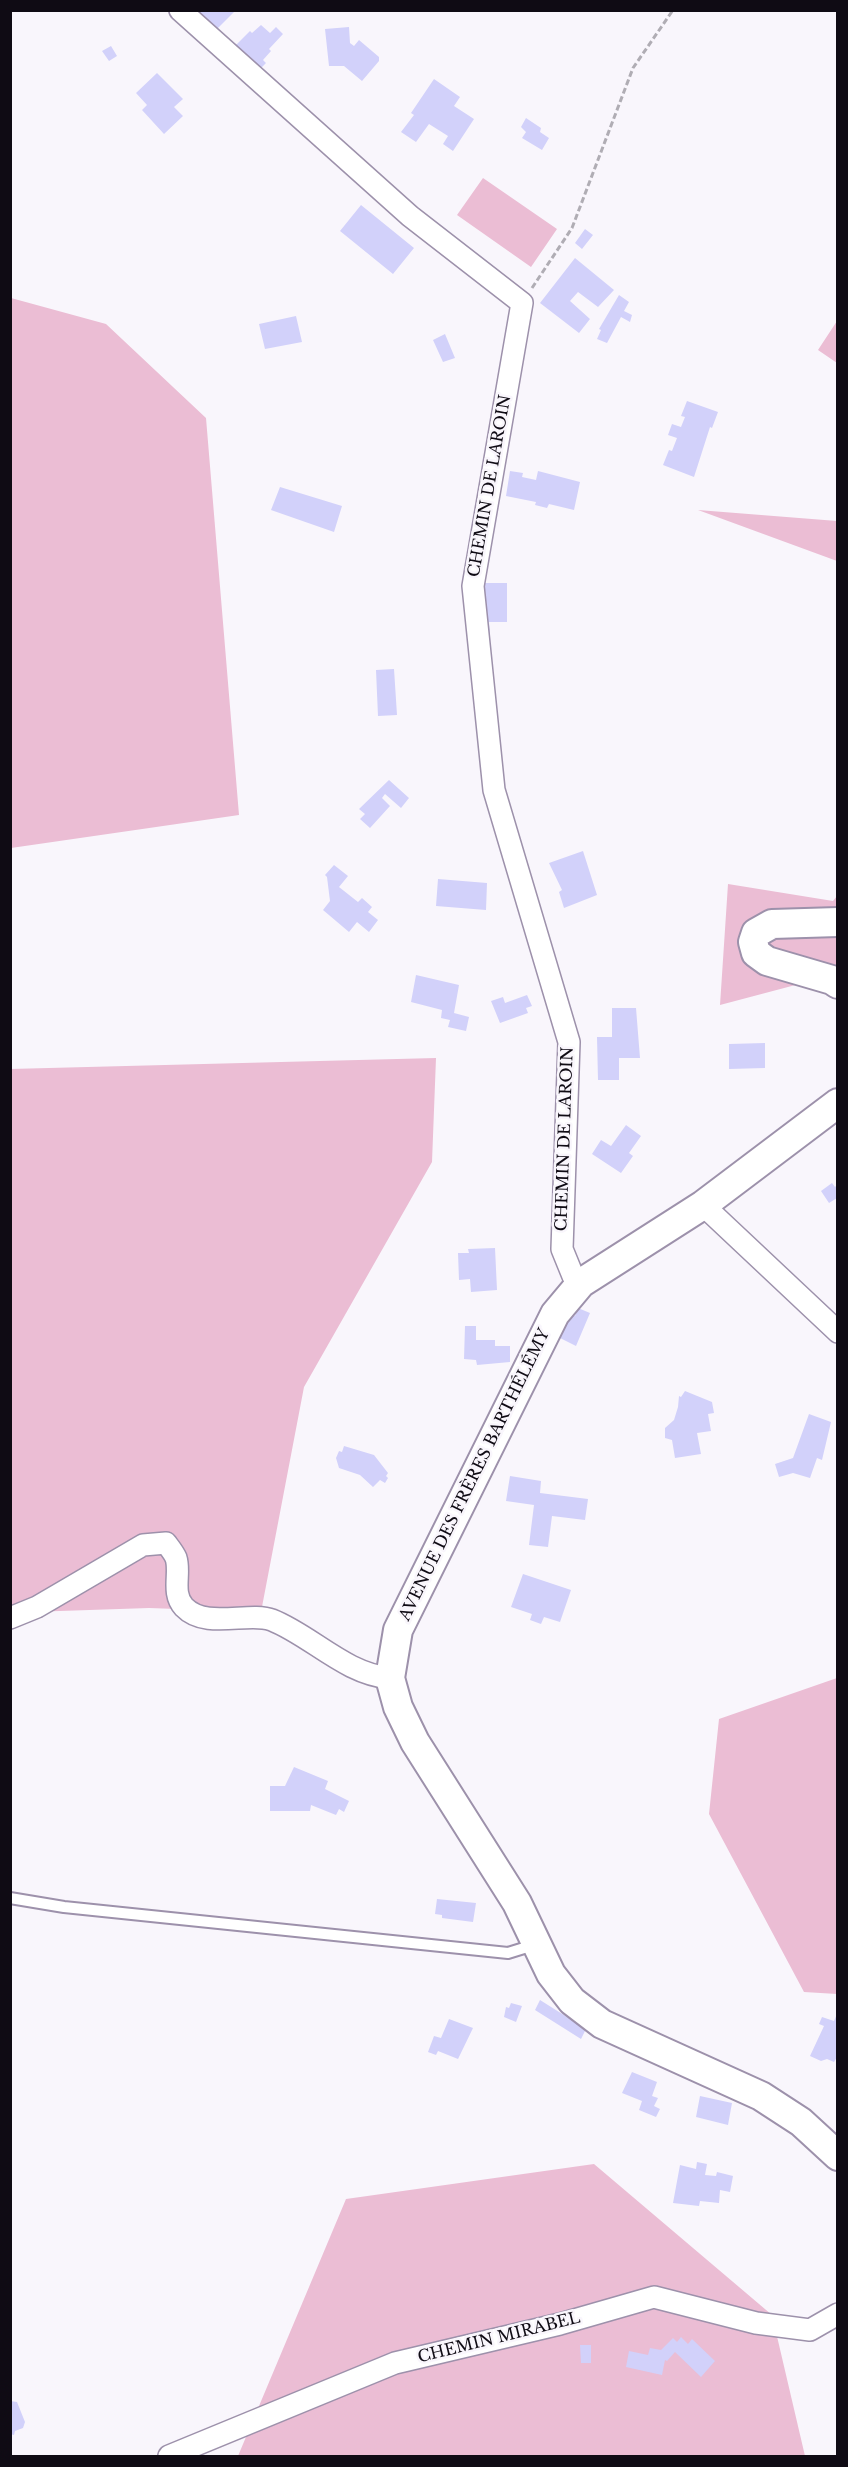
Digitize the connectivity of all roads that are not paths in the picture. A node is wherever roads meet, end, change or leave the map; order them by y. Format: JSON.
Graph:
{"nodes":[{"id":1,"x":180,"y":10,"type":"edge"},
{"id":2,"x":837,"y":922,"type":"edge"},
{"id":3,"x":837,"y":984,"type":"edge"},
{"id":4,"x":837,"y":1103,"type":"edge"},
{"id":5,"x":703,"y":1205,"type":"junction"},
{"id":6,"x":581,"y":1283,"type":"junction"},
{"id":7,"x":837,"y":1332,"type":"edge"},
{"id":8,"x":10,"y":1618,"type":"edge"},
{"id":9,"x":390,"y":1678,"type":"junction"},
{"id":10,"x":10,"y":1898,"type":"edge"},
{"id":11,"x":537,"y":1944,"type":"junction"},
{"id":12,"x":837,"y":2156,"type":"edge"},
{"id":13,"x":837,"y":2314,"type":"edge"},
{"id":14,"x":169,"y":2457,"type":"edge"}],
"edges":[{"from":1,"to":6,"type":"street","name":"CHEMIN DE LAROIN"},
{"from":2,"to":3,"type":"street"},
{"from":4,"to":5,"type":"street","name":"AVENUE DES FRÈRES BARTHÉLÉMY"},
{"from":5,"to":6,"type":"street","name":"AVENUE DES FRÈRES BARTHÉLÉMY"},
{"from":5,"to":7,"type":"street"},
{"from":6,"to":9,"type":"street","name":"AVENUE DES FRÈRES BARTHÉLÉMY"},
{"from":8,"to":9,"type":"street"},
{"from":9,"to":11,"type":"street","name":"AVENUE DES FRÈRES BARTHÉLÉMY"},
{"from":10,"to":11,"type":"lane"},
{"from":11,"to":12,"type":"street","name":"AVENUE DES FRÈRES BARTHÉLÉMY"},
{"from":13,"to":14,"type":"street","name":"CHEMIN MIRABEL"}]}
